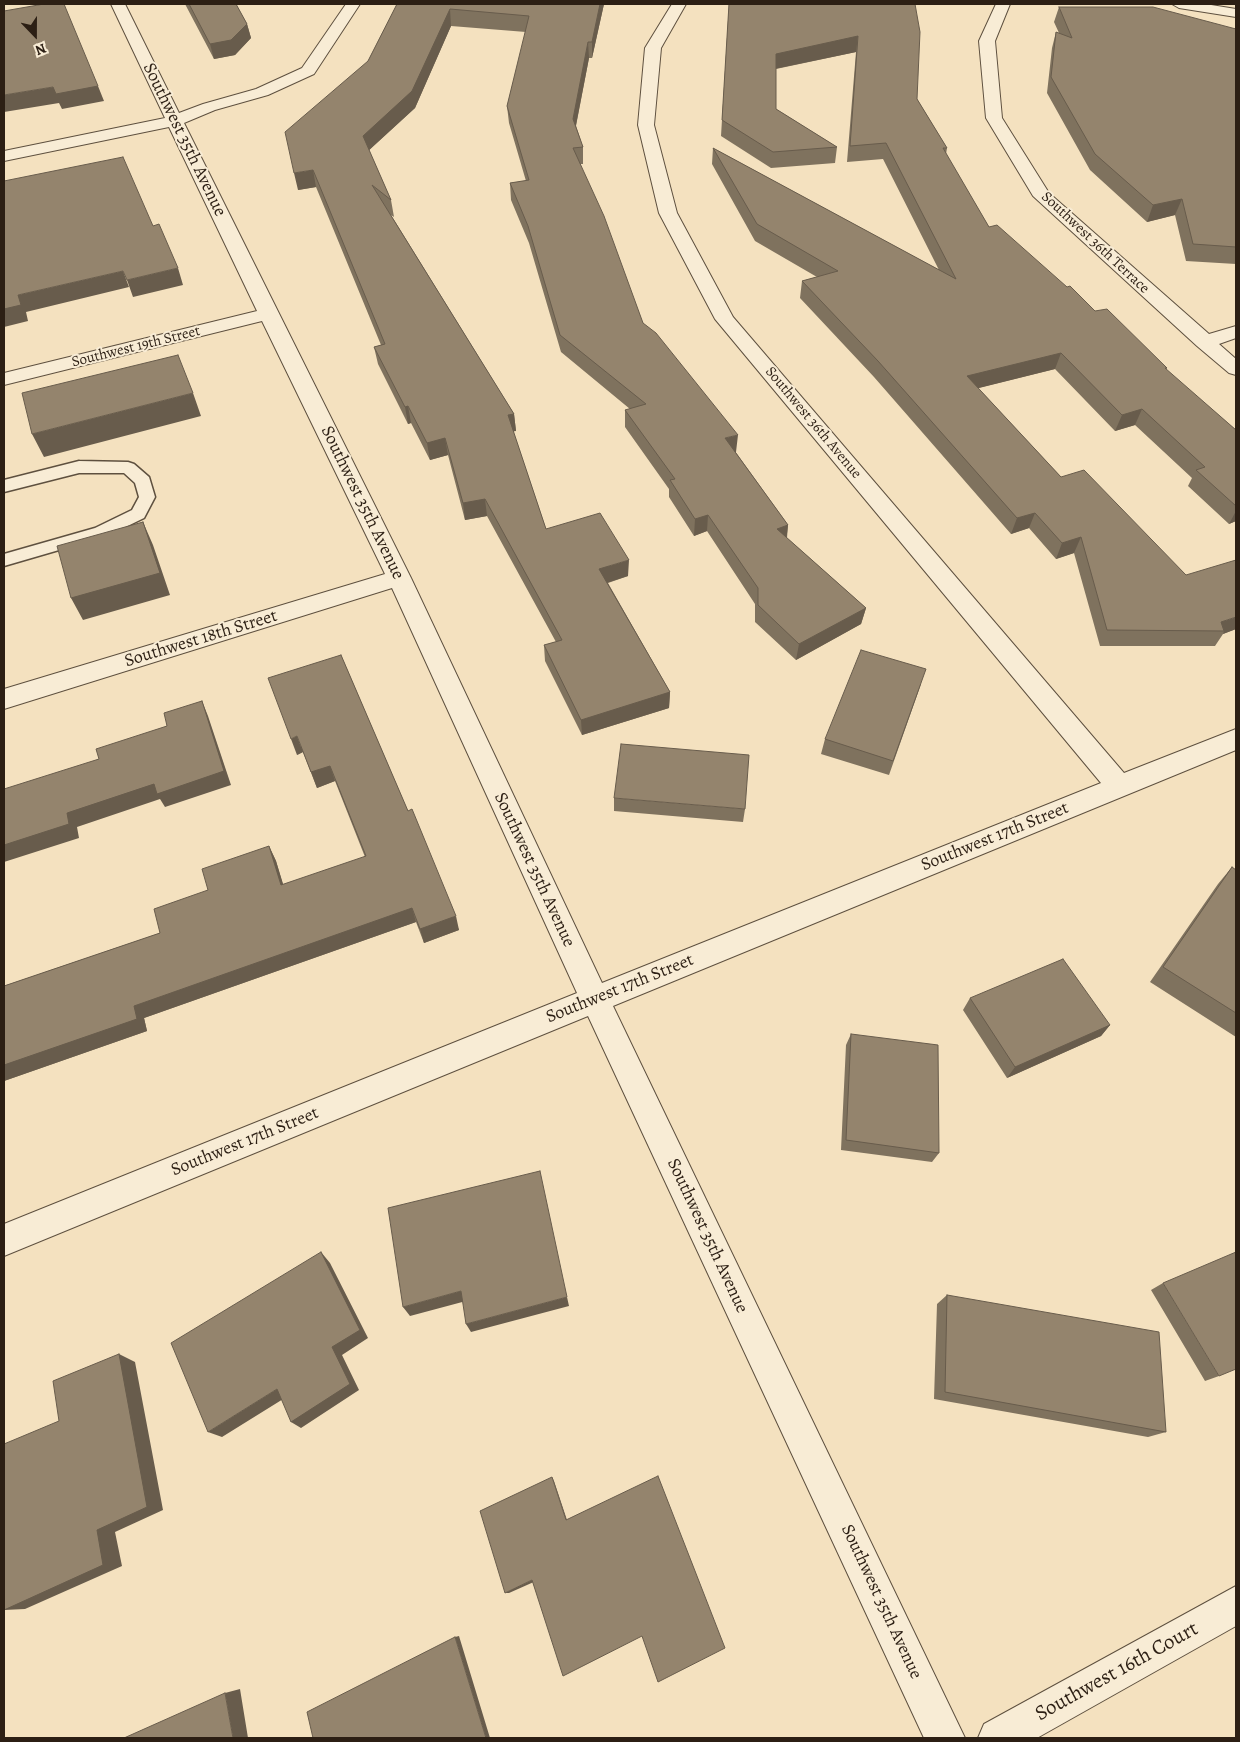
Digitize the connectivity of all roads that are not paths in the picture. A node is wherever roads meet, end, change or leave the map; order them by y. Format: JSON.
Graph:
{"nodes":[{"id":1,"x":118,"y":4,"type":"edge"},
{"id":2,"x":353,"y":4,"type":"edge"},
{"id":3,"x":679,"y":4,"type":"edge"},
{"id":4,"x":1003,"y":4,"type":"edge"},
{"id":5,"x":1179,"y":4,"type":"edge"},
{"id":6,"x":1236,"y":13,"type":"edge"},
{"id":7,"x":175,"y":121,"type":"junction"},
{"id":8,"x":4,"y":156,"type":"edge"},
{"id":9,"x":268,"y":314,"type":"junction"},
{"id":10,"x":1236,"y":332,"type":"edge"},
{"id":11,"x":1204,"y":342,"type":"junction"},
{"id":12,"x":1236,"y":369,"type":"edge"},
{"id":13,"x":4,"y":379,"type":"edge"},
{"id":14,"x":4,"y":486,"type":"edge"},
{"id":15,"x":4,"y":560,"type":"edge"},
{"id":16,"x":399,"y":578,"type":"junction"},
{"id":17,"x":4,"y":699,"type":"edge"},
{"id":18,"x":1236,"y":739,"type":"edge"},
{"id":19,"x":1119,"y":786,"type":"junction"},
{"id":20,"x":595,"y":1000,"type":"junction"},
{"id":21,"x":4,"y":1240,"type":"edge"},
{"id":22,"x":1236,"y":1605,"type":"edge"},
{"id":23,"x":945,"y":1738,"type":"edge"},
{"id":24,"x":998,"y":1738,"type":"edge"}],
"edges":[{"from":1,"to":7,"type":"street","name":"Southwest 35th Avenue"},
{"from":2,"to":7,"type":"street"},
{"from":3,"to":19,"type":"street","name":"Southwest 36th Avenue"},
{"from":4,"to":11,"type":"street","name":"Southwest 36th Terrace"},
{"from":5,"to":6,"type":"street"},
{"from":7,"to":8,"type":"street"},
{"from":7,"to":9,"type":"street","name":"Southwest 35th Avenue"},
{"from":9,"to":13,"type":"street","name":"Southwest 19th Street"},
{"from":9,"to":16,"type":"street","name":"Southwest 35th Avenue"},
{"from":10,"to":11,"type":"street"},
{"from":11,"to":12,"type":"street","name":"Southwest 36th Terrace"},
{"from":14,"to":15,"type":"lane"},
{"from":16,"to":17,"type":"street","name":"Southwest 18th Street"},
{"from":16,"to":20,"type":"street","name":"Southwest 35th Avenue"},
{"from":18,"to":19,"type":"street","name":"Southwest 17th Street"},
{"from":19,"to":20,"type":"street","name":"Southwest 17th Street"},
{"from":20,"to":21,"type":"street","name":"Southwest 17th Street"},
{"from":20,"to":23,"type":"street","name":"Southwest 35th Avenue"},
{"from":22,"to":24,"type":"street","name":"Southwest 16th Court"}]}
